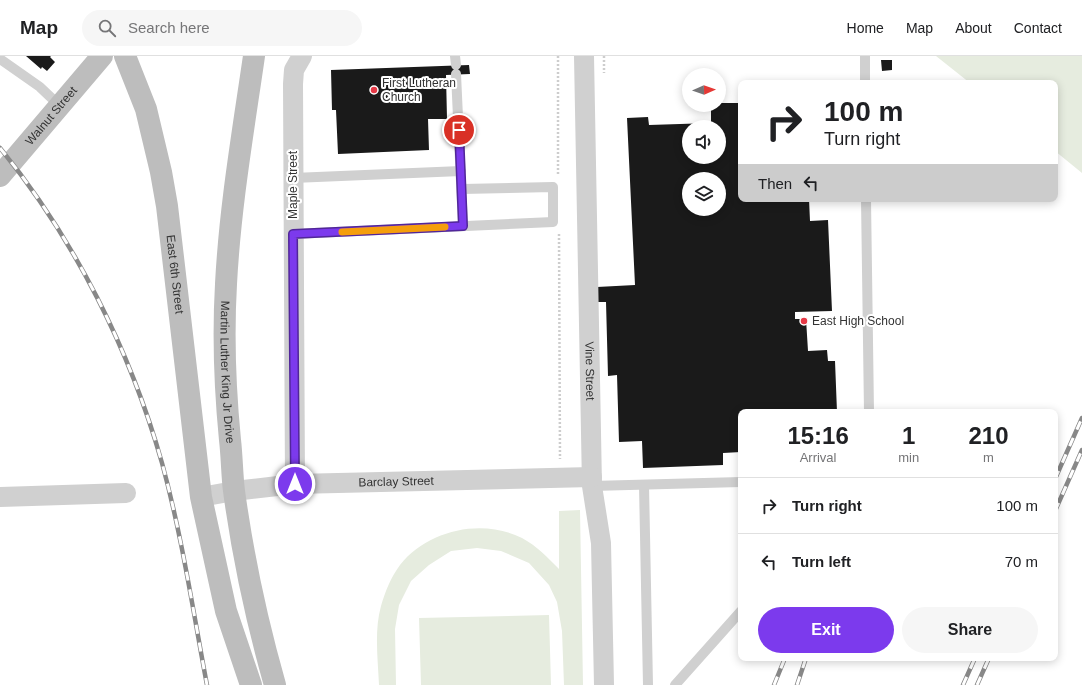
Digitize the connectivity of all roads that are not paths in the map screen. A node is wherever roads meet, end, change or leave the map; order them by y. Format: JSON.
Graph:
{"nodes":[{"id":1,"x":102,"y":56,"type":"edge"},
{"id":2,"x":126,"y":56,"type":"edge"},
{"id":3,"x":254,"y":56,"type":"edge"},
{"id":4,"x":302,"y":56,"type":"edge"},
{"id":5,"x":584,"y":56,"type":"edge"},
{"id":6,"x":865,"y":56,"type":"edge"},
{"id":7,"x":0,"y":59,"type":"edge"},
{"id":8,"x":456,"y":65,"type":"edge"},
{"id":9,"x":865,"y":80,"type":"edge"},
{"id":10,"x":60,"y":106,"type":"junction"},
{"id":11,"x":461,"y":171,"type":"junction"},
{"id":12,"x":0,"y":176,"type":"edge"},
{"id":13,"x":293,"y":178,"type":"junction"},
{"id":14,"x":462,"y":189,"type":"junction"},
{"id":15,"x":866,"y":202,"type":"edge"},
{"id":16,"x":463,"y":226,"type":"junction"},
{"id":17,"x":293,"y":234,"type":"junction"},
{"id":18,"x":869,"y":409,"type":"edge"},
{"id":19,"x":592,"y":482,"type":"junction"},
{"id":20,"x":738,"y":482,"type":"edge"},
{"id":21,"x":295,"y":484,"type":"junction"},
{"id":22,"x":644,"y":485,"type":"junction"},
{"id":23,"x":234,"y":491,"type":"junction"},
{"id":24,"x":126,"y":493,"type":"dead end"},
{"id":25,"x":0,"y":497,"type":"edge"},
{"id":26,"x":202,"y":497,"type":"junction"},
{"id":27,"x":738,"y":614,"type":"edge"},
{"id":28,"x":251,"y":685,"type":"edge"},
{"id":29,"x":275,"y":685,"type":"edge"},
{"id":30,"x":604,"y":685,"type":"edge"},
{"id":31,"x":648,"y":685,"type":"edge"},
{"id":32,"x":675,"y":685,"type":"edge"}],
"edges":[{"from":1,"to":10,"type":"main road","name":"Walnut Street"},
{"from":2,"to":26,"type":"main road","name":"East 6th Street"},
{"from":3,"to":23,"type":"main road","name":"Martin Luther King Jr Drive"},
{"from":4,"to":13,"type":"street","name":"Maple Street"},
{"from":5,"to":19,"type":"street","name":"Vine Street"},
{"from":6,"to":9,"type":"lane"},
{"from":7,"to":10,"type":"lane"},
{"from":8,"to":11,"type":"lane"},
{"from":10,"to":12,"type":"main road","name":"Walnut Street"},
{"from":11,"to":13,"type":"lane"},
{"from":11,"to":14,"type":"lane"},
{"from":13,"to":17,"type":"street","name":"Maple Street"},
{"from":14,"to":16,"type":"lane"},
{"from":14,"to":16,"type":"lane"},
{"from":15,"to":18,"type":"lane"},
{"from":16,"to":17,"type":"lane"},
{"from":17,"to":21,"type":"street","name":"Maple Street"},
{"from":19,"to":21,"type":"street","name":"Barclay Street"},
{"from":19,"to":22,"type":"lane"},
{"from":19,"to":30,"type":"street","name":"Vine Street"},
{"from":20,"to":22,"type":"lane"},
{"from":21,"to":23,"type":"street","name":"Barclay Street"},
{"from":22,"to":31,"type":"lane"},
{"from":23,"to":26,"type":"street","name":"Barclay Street"},
{"from":23,"to":29,"type":"main road","name":"Martin Luther King Jr Drive"},
{"from":24,"to":25,"type":"street"},
{"from":26,"to":28,"type":"main road"},
{"from":27,"to":32,"type":"lane"}]}
